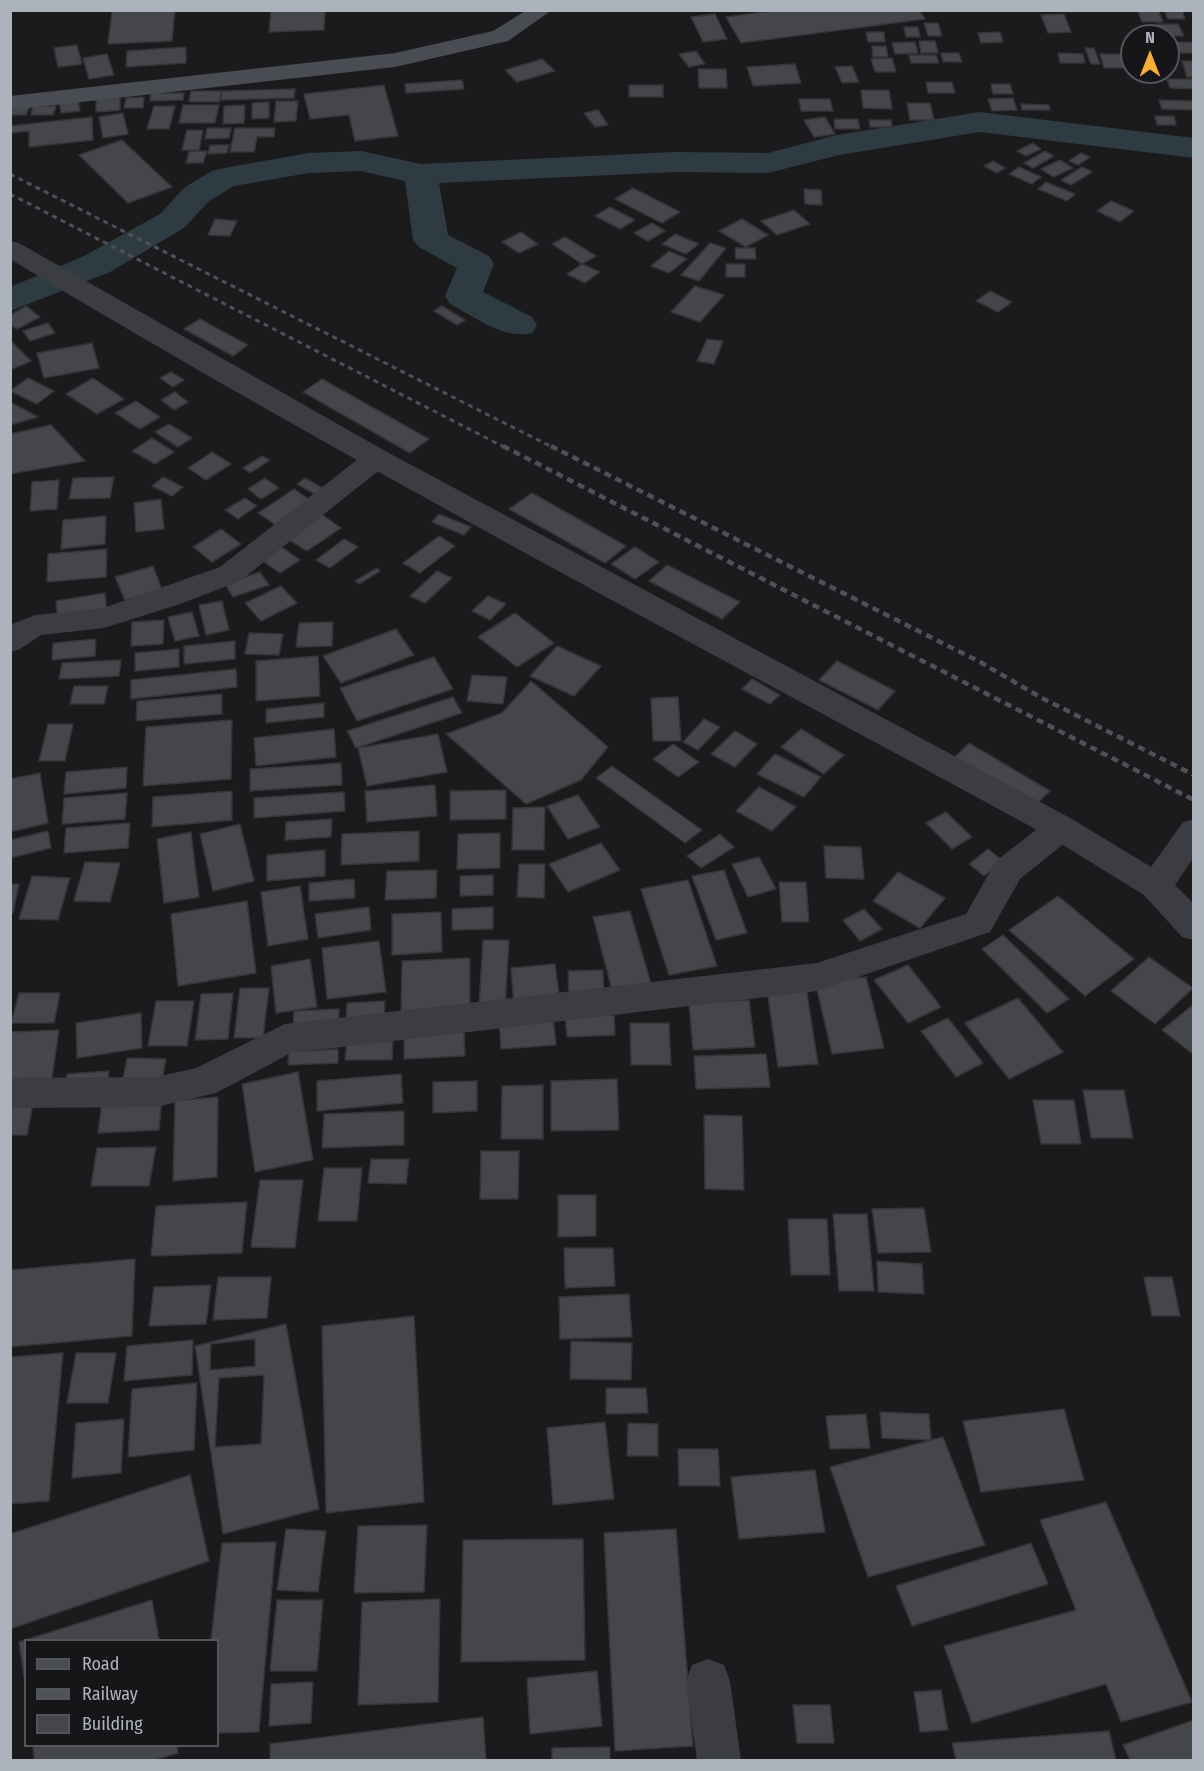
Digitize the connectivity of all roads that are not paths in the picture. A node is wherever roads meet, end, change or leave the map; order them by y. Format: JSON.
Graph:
{"nodes":[{"id":1,"x":542,"y":10,"type":"edge"},
{"id":2,"x":10,"y":103,"type":"edge"},
{"id":3,"x":20,"y":253,"type":"edge"},
{"id":4,"x":377,"y":458,"type":"junction"},
{"id":5,"x":10,"y":642,"type":"edge"},
{"id":6,"x":1061,"y":828,"type":"junction"},
{"id":7,"x":1194,"y":831,"type":"edge"},
{"id":8,"x":1156,"y":886,"type":"junction"},
{"id":9,"x":1194,"y":927,"type":"edge"},
{"id":10,"x":10,"y":1093,"type":"edge"},
{"id":11,"x":708,"y":1681,"type":"dead end"},
{"id":12,"x":718,"y":1761,"type":"edge"}],
"edges":[{"from":1,"to":2,"type":"main road"},
{"from":3,"to":4,"type":"street"},
{"from":4,"to":5,"type":"street"},
{"from":4,"to":6,"type":"street"},
{"from":6,"to":8,"type":"street"},
{"from":6,"to":10,"type":"street"},
{"from":7,"to":8,"type":"street"},
{"from":8,"to":9,"type":"street"},
{"from":11,"to":12,"type":"street"}]}
